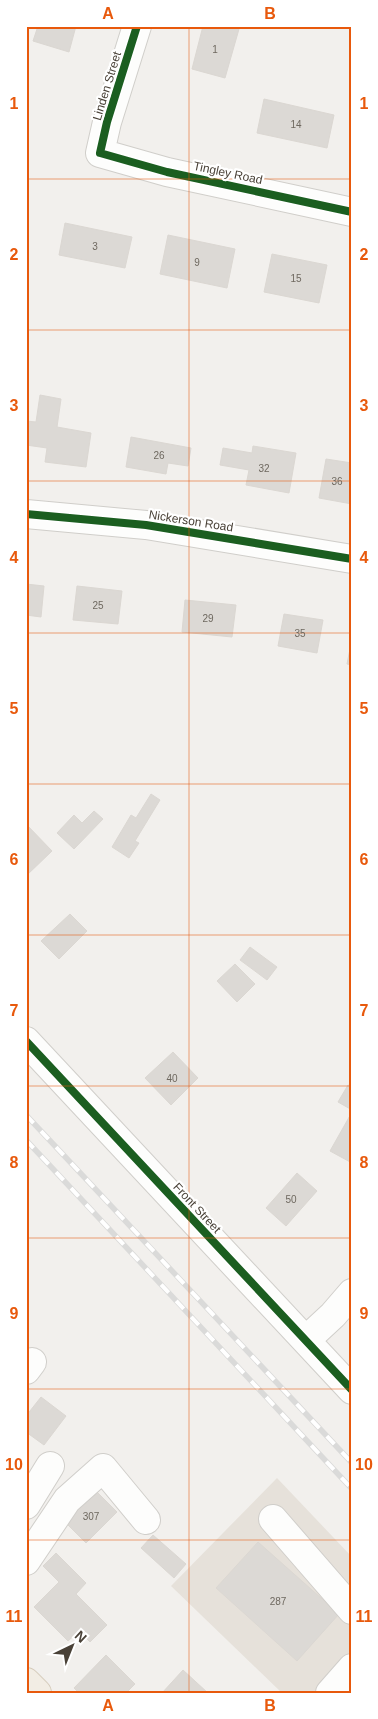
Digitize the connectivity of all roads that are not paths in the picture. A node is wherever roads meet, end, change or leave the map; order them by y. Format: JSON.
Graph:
{"nodes":[{"id":1,"x":137,"y":26,"type":"edge"},
{"id":2,"x":100,"y":153,"type":"joint"},
{"id":3,"x":352,"y":212,"type":"edge"},
{"id":4,"x":26,"y":514,"type":"edge"},
{"id":5,"x":352,"y":559,"type":"edge"},
{"id":6,"x":26,"y":1041,"type":"edge"},
{"id":7,"x":352,"y":1293,"type":"edge"},
{"id":8,"x":306,"y":1340,"type":"junction"},
{"id":9,"x":352,"y":1390,"type":"edge"},
{"id":10,"x":50,"y":1466,"type":"dead end"},
{"id":11,"x":26,"y":1505,"type":"edge"},
{"id":12,"x":272,"y":1519,"type":"dead end"},
{"id":13,"x":146,"y":1520,"type":"dead end"},
{"id":14,"x":26,"y":1561,"type":"edge"},
{"id":15,"x":352,"y":1610,"type":"edge"},
{"id":16,"x":352,"y":1668,"type":"edge"},
{"id":17,"x":26,"y":1682,"type":"edge"},
{"id":18,"x":37,"y":1693,"type":"edge"},
{"id":19,"x":330,"y":1693,"type":"edge"}],
"edges":[{"from":1,"to":2,"type":"street","name":"Linden Street"},
{"from":2,"to":3,"type":"street","name":"Tingley Road"},
{"from":4,"to":5,"type":"street","name":"Nickerson Road"},
{"from":6,"to":8,"type":"street","name":"Front Street"},
{"from":7,"to":8,"type":"street"},
{"from":8,"to":9,"type":"street","name":"Front Street"},
{"from":10,"to":11,"type":"street"},
{"from":12,"to":15,"type":"street"},
{"from":13,"to":14,"type":"street"},
{"from":16,"to":19,"type":"street"},
{"from":17,"to":18,"type":"main road"}]}
